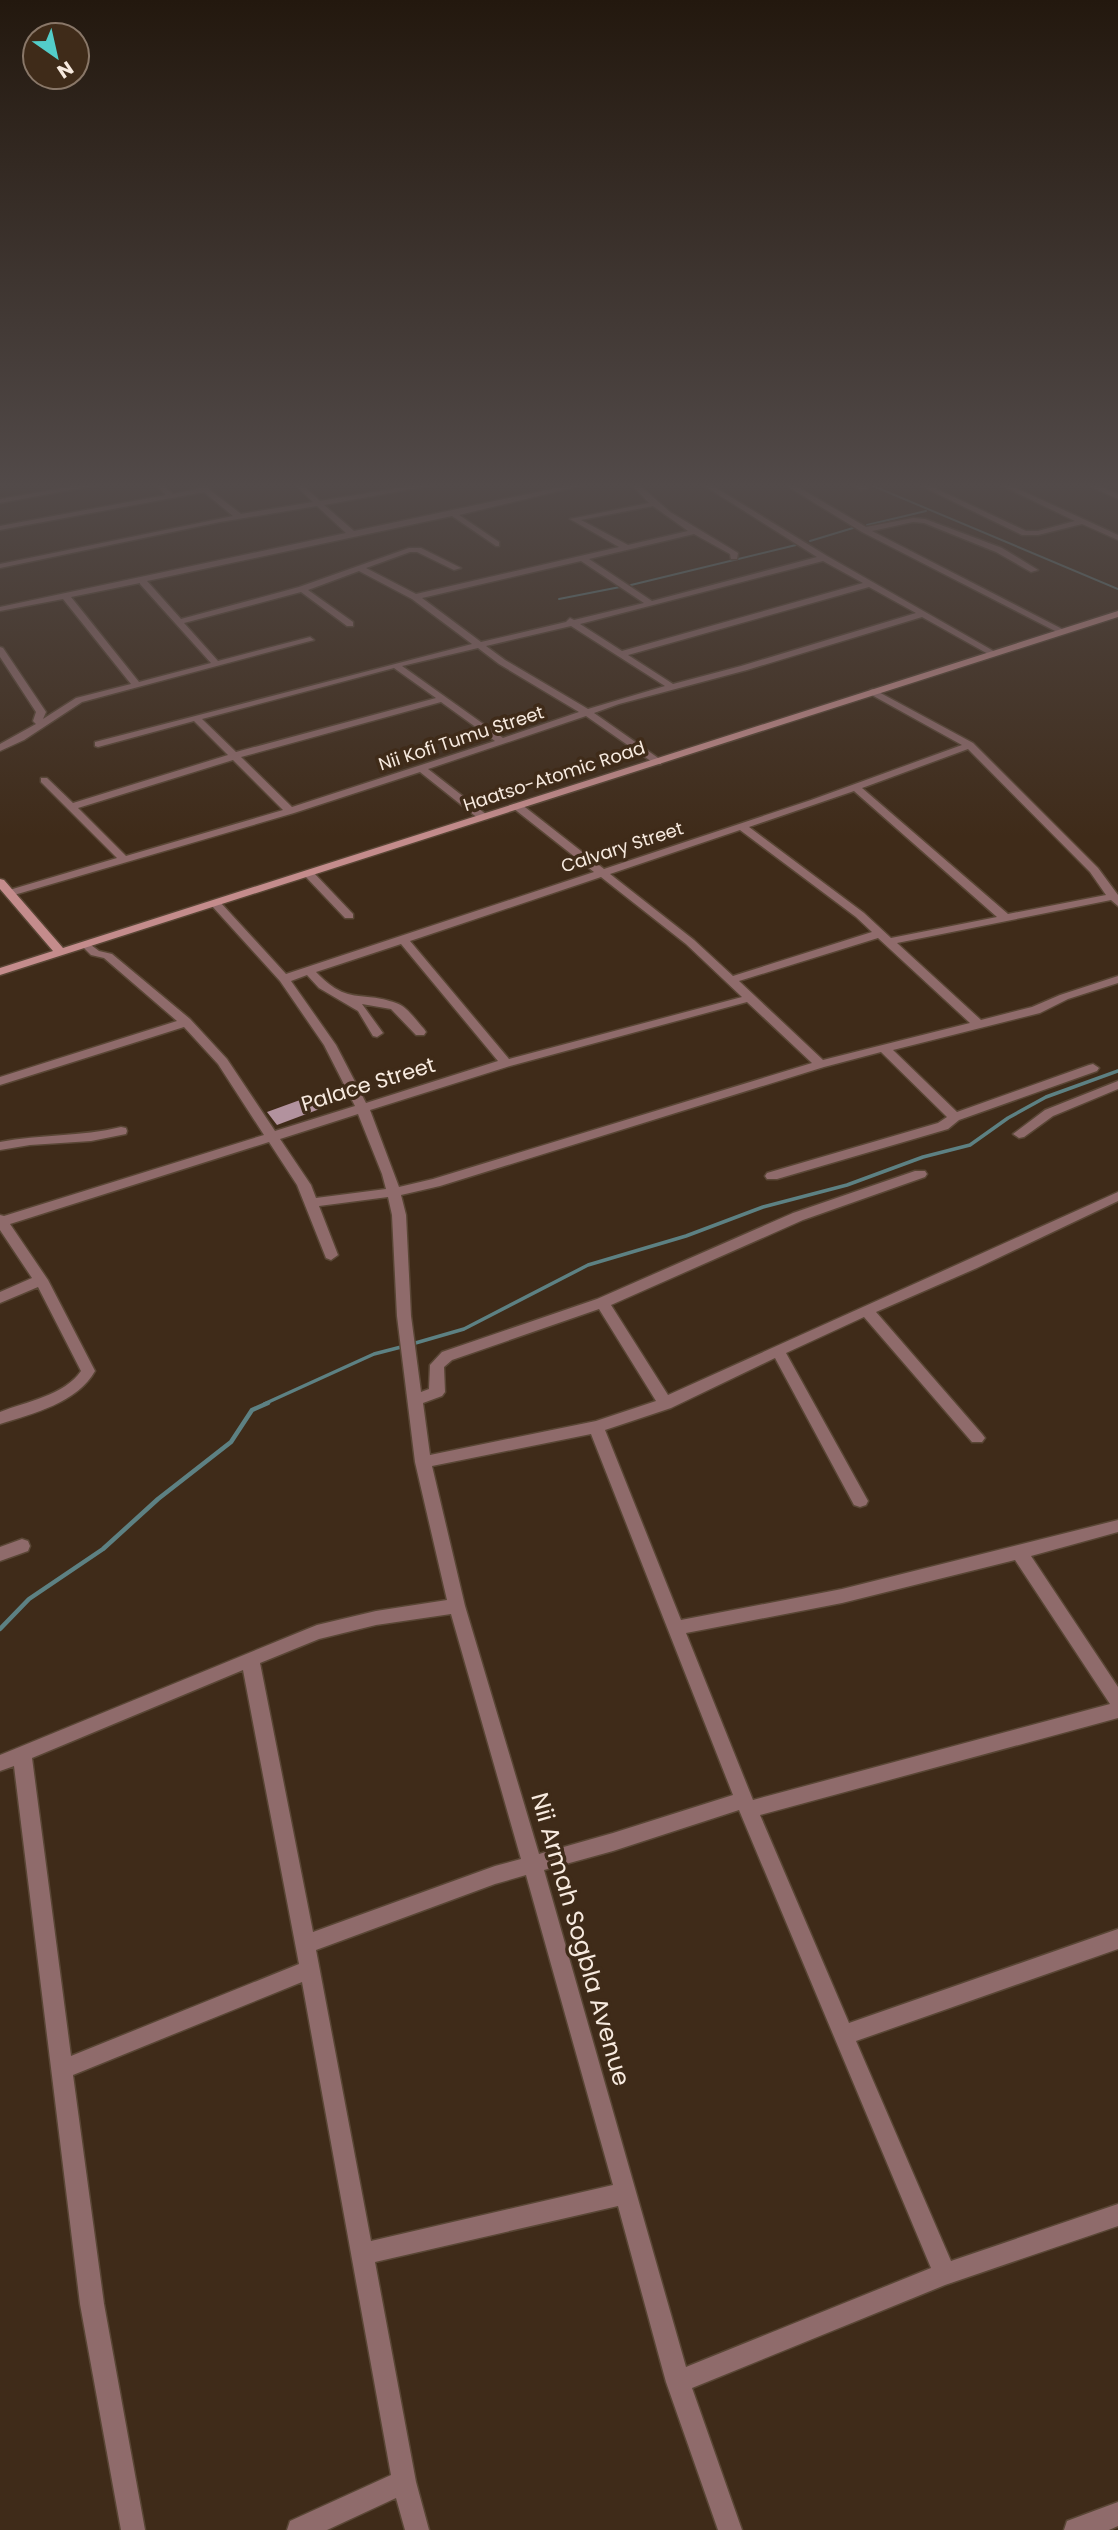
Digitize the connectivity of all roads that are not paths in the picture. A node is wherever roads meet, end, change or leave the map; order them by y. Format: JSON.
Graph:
{"nodes":[{"id":1,"x":44,"y":601,"type":"edge"},
{"id":2,"x":69,"y":601,"type":"edge"},
{"id":3,"x":161,"y":601,"type":"edge"},
{"id":4,"x":257,"y":601,"type":"edge"},
{"id":5,"x":319,"y":601,"type":"edge"},
{"id":6,"x":421,"y":601,"type":"edge"},
{"id":7,"x":647,"y":601,"type":"edge"},
{"id":8,"x":662,"y":601,"type":"edge"},
{"id":9,"x":809,"y":601,"type":"edge"},
{"id":10,"x":900,"y":601,"type":"edge"},
{"id":11,"x":1004,"y":601,"type":"edge"},
{"id":12,"x":651,"y":604,"type":"junction"},
{"id":13,"x":0,"y":609,"type":"edge"},
{"id":14,"x":922,"y":614,"type":"junction"},
{"id":15,"x":1118,"y":614,"type":"edge"},
{"id":16,"x":570,"y":621,"type":"junction"},
{"id":17,"x":180,"y":622,"type":"junction"},
{"id":18,"x":350,"y":624,"type":"dead end"},
{"id":19,"x":1062,"y":631,"type":"junction"},
{"id":20,"x":310,"y":640,"type":"dead end"},
{"id":21,"x":479,"y":644,"type":"junction"},
{"id":22,"x":0,"y":650,"type":"edge"},
{"id":23,"x":993,"y":653,"type":"junction"},
{"id":24,"x":621,"y":654,"type":"junction"},
{"id":25,"x":216,"y":664,"type":"junction"},
{"id":26,"x":395,"y":665,"type":"junction"},
{"id":27,"x":137,"y":685,"type":"junction"},
{"id":28,"x":672,"y":687,"type":"junction"},
{"id":29,"x":873,"y":692,"type":"junction"},
{"id":30,"x":440,"y":700,"type":"junction"},
{"id":31,"x":61,"y":711,"type":"junction"},
{"id":32,"x":41,"y":712,"type":"junction"},
{"id":33,"x":586,"y":712,"type":"junction"},
{"id":34,"x":197,"y":719,"type":"junction"},
{"id":35,"x":42,"y":725,"type":"junction"},
{"id":36,"x":502,"y":742,"type":"junction"},
{"id":37,"x":98,"y":744,"type":"dead end"},
{"id":38,"x":970,"y":745,"type":"junction"},
{"id":39,"x":0,"y":748,"type":"edge"},
{"id":40,"x":234,"y":756,"type":"junction"},
{"id":41,"x":658,"y":762,"type":"junction"},
{"id":42,"x":421,"y":768,"type":"junction"},
{"id":43,"x":44,"y":780,"type":"dead end"},
{"id":44,"x":854,"y":786,"type":"junction"},
{"id":45,"x":73,"y":806,"type":"junction"},
{"id":46,"x":517,"y":806,"type":"junction"},
{"id":47,"x":290,"y":811,"type":"junction"},
{"id":48,"x":483,"y":817,"type":"junction"},
{"id":49,"x":741,"y":826,"type":"junction"},
{"id":50,"x":123,"y":858,"type":"junction"},
{"id":51,"x":603,"y":871,"type":"junction"},
{"id":52,"x":309,"y":874,"type":"junction"},
{"id":53,"x":0,"y":882,"type":"edge"},
{"id":54,"x":10,"y":893,"type":"junction"},
{"id":55,"x":1115,"y":895,"type":"edge"},
{"id":56,"x":216,"y":904,"type":"junction"},
{"id":57,"x":349,"y":916,"type":"dead end"},
{"id":58,"x":1004,"y":917,"type":"junction"},
{"id":59,"x":883,"y":938,"type":"junction"},
{"id":60,"x":404,"y":940,"type":"junction"},
{"id":61,"x":87,"y":945,"type":"junction"},
{"id":62,"x":61,"y":953,"type":"junction"},
{"id":63,"x":309,"y":971,"type":"junction"},
{"id":64,"x":0,"y":972,"type":"edge"},
{"id":65,"x":284,"y":979,"type":"junction"},
{"id":66,"x":1118,"y":979,"type":"edge"},
{"id":67,"x":731,"y":980,"type":"junction"},
{"id":68,"x":750,"y":998,"type":"junction"},
{"id":69,"x":349,"y":999,"type":"junction"},
{"id":70,"x":186,"y":1022,"type":"junction"},
{"id":71,"x":977,"y":1023,"type":"junction"},
{"id":72,"x":420,"y":1032,"type":"dead end"},
{"id":73,"x":377,"y":1033,"type":"dead end"},
{"id":74,"x":883,"y":1048,"type":"junction"},
{"id":75,"x":506,"y":1063,"type":"junction"},
{"id":76,"x":820,"y":1064,"type":"junction"},
{"id":77,"x":1093,"y":1068,"type":"dead end"},
{"id":78,"x":0,"y":1081,"type":"edge"},
{"id":79,"x":1118,"y":1085,"type":"edge"},
{"id":80,"x":362,"y":1107,"type":"junction"},
{"id":81,"x":955,"y":1117,"type":"junction"},
{"id":82,"x":121,"y":1132,"type":"dead end"},
{"id":83,"x":1019,"y":1134,"type":"dead end"},
{"id":84,"x":271,"y":1136,"type":"junction"},
{"id":85,"x":0,"y":1146,"type":"edge"},
{"id":86,"x":920,"y":1174,"type":"dead end"},
{"id":87,"x":772,"y":1176,"type":"dead end"},
{"id":88,"x":394,"y":1192,"type":"junction"},
{"id":89,"x":1118,"y":1196,"type":"edge"},
{"id":90,"x":312,"y":1203,"type":"junction"},
{"id":91,"x":1,"y":1221,"type":"edge"},
{"id":92,"x":331,"y":1255,"type":"dead end"},
{"id":93,"x":41,"y":1280,"type":"junction"},
{"id":94,"x":0,"y":1298,"type":"edge"},
{"id":95,"x":602,"y":1303,"type":"junction"},
{"id":96,"x":866,"y":1310,"type":"junction"},
{"id":97,"x":778,"y":1351,"type":"junction"},
{"id":98,"x":414,"y":1400,"type":"junction"},
{"id":99,"x":666,"y":1404,"type":"junction"},
{"id":100,"x":0,"y":1418,"type":"edge"},
{"id":101,"x":596,"y":1427,"type":"junction"},
{"id":102,"x":977,"y":1438,"type":"dead end"},
{"id":103,"x":423,"y":1462,"type":"junction"},
{"id":104,"x":860,"y":1501,"type":"dead end"},
{"id":105,"x":1118,"y":1527,"type":"edge"},
{"id":106,"x":22,"y":1546,"type":"dead end"},
{"id":107,"x":1019,"y":1552,"type":"junction"},
{"id":108,"x":0,"y":1554,"type":"edge"},
{"id":109,"x":457,"y":1606,"type":"junction"},
{"id":110,"x":675,"y":1628,"type":"junction"},
{"id":111,"x":250,"y":1659,"type":"junction"},
{"id":112,"x":1118,"y":1702,"type":"edge"},
{"id":113,"x":1118,"y":1710,"type":"edge"},
{"id":114,"x":22,"y":1754,"type":"junction"},
{"id":115,"x":0,"y":1763,"type":"edge"},
{"id":116,"x":746,"y":1805,"type":"junction"},
{"id":117,"x":532,"y":1866,"type":"junction"},
{"id":118,"x":1118,"y":1939,"type":"edge"},
{"id":119,"x":304,"y":1945,"type":"junction"},
{"id":120,"x":308,"y":1970,"type":"junction"},
{"id":121,"x":846,"y":2034,"type":"junction"},
{"id":122,"x":61,"y":2070,"type":"junction"},
{"id":123,"x":625,"y":2193,"type":"junction"},
{"id":124,"x":1118,"y":2215,"type":"edge"},
{"id":125,"x":362,"y":2254,"type":"junction"},
{"id":126,"x":945,"y":2274,"type":"junction"},
{"id":127,"x":678,"y":2382,"type":"junction"},
{"id":128,"x":404,"y":2482,"type":"junction"},
{"id":129,"x":1118,"y":2514,"type":"edge"},
{"id":130,"x":133,"y":2530,"type":"edge"},
{"id":131,"x":299,"y":2530,"type":"edge"},
{"id":132,"x":417,"y":2530,"type":"edge"},
{"id":133,"x":730,"y":2530,"type":"edge"},
{"id":134,"x":1076,"y":2530,"type":"edge"}],
"edges":[{"from":1,"to":13,"type":"street"},
{"from":2,"to":27,"type":"street"},
{"from":3,"to":17,"type":"street"},
{"from":4,"to":17,"type":"street"},
{"from":5,"to":18,"type":"street"},
{"from":6,"to":21,"type":"street"},
{"from":7,"to":12,"type":"street"},
{"from":8,"to":12,"type":"street"},
{"from":9,"to":24,"type":"street"},
{"from":10,"to":14,"type":"street"},
{"from":11,"to":19,"type":"street"},
{"from":12,"to":16,"type":"street"},
{"from":14,"to":23,"type":"street"},
{"from":14,"to":28,"type":"street","name":"Nii Kofi Tumu Street"},
{"from":15,"to":19,"type":"main road","name":"Haatso-Atomic Road"},
{"from":16,"to":21,"type":"street"},
{"from":16,"to":24,"type":"street"},
{"from":17,"to":25,"type":"street"},
{"from":19,"to":23,"type":"main road","name":"Haatso-Atomic Road"},
{"from":20,"to":25,"type":"street"},
{"from":21,"to":26,"type":"street"},
{"from":21,"to":33,"type":"street"},
{"from":22,"to":32,"type":"street"},
{"from":23,"to":29,"type":"main road","name":"Haatso-Atomic Road"},
{"from":24,"to":28,"type":"street"},
{"from":25,"to":27,"type":"street"},
{"from":26,"to":30,"type":"street"},
{"from":26,"to":34,"type":"street"},
{"from":27,"to":31,"type":"street"},
{"from":28,"to":33,"type":"street","name":"Nii Kofi Tumu Street"},
{"from":29,"to":38,"type":"street"},
{"from":29,"to":41,"type":"main road","name":"Haatso-Atomic Road"},
{"from":30,"to":36,"type":"street"},
{"from":30,"to":40,"type":"street"},
{"from":31,"to":32,"type":"street"},
{"from":31,"to":35,"type":"street"},
{"from":32,"to":35,"type":"street"},
{"from":33,"to":36,"type":"street","name":"Nii Kofi Tumu Street"},
{"from":33,"to":41,"type":"street"},
{"from":34,"to":37,"type":"street"},
{"from":34,"to":40,"type":"street"},
{"from":35,"to":39,"type":"street"},
{"from":36,"to":42,"type":"street","name":"Nii Kofi Tumu Street"},
{"from":38,"to":44,"type":"street","name":"Calvary Street"},
{"from":38,"to":55,"type":"street"},
{"from":40,"to":45,"type":"street"},
{"from":40,"to":47,"type":"street"},
{"from":41,"to":46,"type":"main road","name":"Haatso-Atomic Road"},
{"from":42,"to":47,"type":"street","name":"Nii Kofi Tumu Street"},
{"from":42,"to":48,"type":"street"},
{"from":43,"to":45,"type":"street"},
{"from":44,"to":49,"type":"street","name":"Calvary Street"},
{"from":44,"to":58,"type":"street"},
{"from":45,"to":50,"type":"street"},
{"from":46,"to":48,"type":"main road","name":"Haatso-Atomic Road"},
{"from":46,"to":51,"type":"street"},
{"from":47,"to":50,"type":"street","name":"Nii Kofi Tumu Street"},
{"from":48,"to":52,"type":"main road","name":"Haatso-Atomic Road"},
{"from":49,"to":51,"type":"street","name":"Calvary Street"},
{"from":49,"to":59,"type":"street"},
{"from":50,"to":54,"type":"street","name":"Nii Kofi Tumu Street"},
{"from":51,"to":60,"type":"street","name":"Calvary Street"},
{"from":51,"to":67,"type":"street"},
{"from":52,"to":56,"type":"main road","name":"Haatso-Atomic Road"},
{"from":52,"to":57,"type":"street"},
{"from":53,"to":54,"type":"main road"},
{"from":54,"to":62,"type":"main road"},
{"from":55,"to":58,"type":"street"},
{"from":56,"to":61,"type":"main road","name":"Haatso-Atomic Road"},
{"from":56,"to":65,"type":"street","name":"Nii Armah Sogbla Avenue"},
{"from":58,"to":59,"type":"street"},
{"from":59,"to":67,"type":"street"},
{"from":59,"to":71,"type":"street"},
{"from":60,"to":63,"type":"street","name":"Calvary Street"},
{"from":60,"to":75,"type":"street"},
{"from":61,"to":62,"type":"main road","name":"Haatso-Atomic Road"},
{"from":61,"to":70,"type":"street"},
{"from":62,"to":64,"type":"main road","name":"Haatso-Atomic Road"},
{"from":63,"to":65,"type":"street","name":"Calvary Street"},
{"from":63,"to":69,"type":"street"},
{"from":65,"to":80,"type":"street","name":"Nii Armah Sogbla Avenue"},
{"from":66,"to":71,"type":"street"},
{"from":67,"to":68,"type":"street"},
{"from":68,"to":75,"type":"street","name":"Palace Street"},
{"from":68,"to":76,"type":"street"},
{"from":69,"to":72,"type":"street"},
{"from":69,"to":73,"type":"street"},
{"from":70,"to":78,"type":"street"},
{"from":70,"to":84,"type":"street"},
{"from":71,"to":74,"type":"street"},
{"from":74,"to":76,"type":"street"},
{"from":74,"to":81,"type":"street"},
{"from":75,"to":80,"type":"street","name":"Palace Street"},
{"from":76,"to":88,"type":"street"},
{"from":77,"to":81,"type":"street"},
{"from":79,"to":83,"type":"street"},
{"from":80,"to":84,"type":"street","name":"Palace Street"},
{"from":80,"to":88,"type":"street","name":"Nii Armah Sogbla Avenue"},
{"from":81,"to":87,"type":"street"},
{"from":82,"to":85,"type":"street"},
{"from":84,"to":90,"type":"street"},
{"from":84,"to":91,"type":"street","name":"Palace Street"},
{"from":86,"to":95,"type":"street"},
{"from":88,"to":90,"type":"street"},
{"from":88,"to":98,"type":"street","name":"Nii Armah Sogbla Avenue"},
{"from":89,"to":96,"type":"street"},
{"from":90,"to":92,"type":"street"},
{"from":91,"to":93,"type":"street"},
{"from":93,"to":94,"type":"street"},
{"from":93,"to":100,"type":"street"},
{"from":95,"to":98,"type":"street"},
{"from":95,"to":99,"type":"street"},
{"from":96,"to":97,"type":"street"},
{"from":96,"to":102,"type":"street"},
{"from":97,"to":99,"type":"street"},
{"from":97,"to":104,"type":"street"},
{"from":98,"to":103,"type":"street","name":"Nii Armah Sogbla Avenue"},
{"from":99,"to":101,"type":"street"},
{"from":101,"to":103,"type":"street"},
{"from":101,"to":110,"type":"street"},
{"from":103,"to":109,"type":"street","name":"Nii Armah Sogbla Avenue"},
{"from":105,"to":107,"type":"street"},
{"from":106,"to":108,"type":"street"},
{"from":107,"to":110,"type":"street"},
{"from":107,"to":112,"type":"street"},
{"from":109,"to":111,"type":"street"},
{"from":109,"to":117,"type":"street","name":"Nii Armah Sogbla Avenue"},
{"from":110,"to":116,"type":"street"},
{"from":111,"to":114,"type":"street"},
{"from":111,"to":119,"type":"street"},
{"from":113,"to":116,"type":"street"},
{"from":114,"to":115,"type":"street"},
{"from":114,"to":122,"type":"street"},
{"from":116,"to":117,"type":"street"},
{"from":116,"to":121,"type":"street"},
{"from":117,"to":119,"type":"street"},
{"from":117,"to":123,"type":"street","name":"Nii Armah Sogbla Avenue"},
{"from":118,"to":121,"type":"street"},
{"from":119,"to":120,"type":"street"},
{"from":120,"to":122,"type":"street"},
{"from":120,"to":125,"type":"street"},
{"from":121,"to":126,"type":"street"},
{"from":122,"to":130,"type":"street"},
{"from":123,"to":125,"type":"street"},
{"from":123,"to":127,"type":"street","name":"Nii Armah Sogbla Avenue"},
{"from":124,"to":126,"type":"street"},
{"from":125,"to":128,"type":"street"},
{"from":126,"to":127,"type":"street"},
{"from":127,"to":133,"type":"street","name":"Nii Armah Sogbla Avenue"},
{"from":128,"to":131,"type":"street"},
{"from":128,"to":132,"type":"street"},
{"from":129,"to":134,"type":"street"}]}
